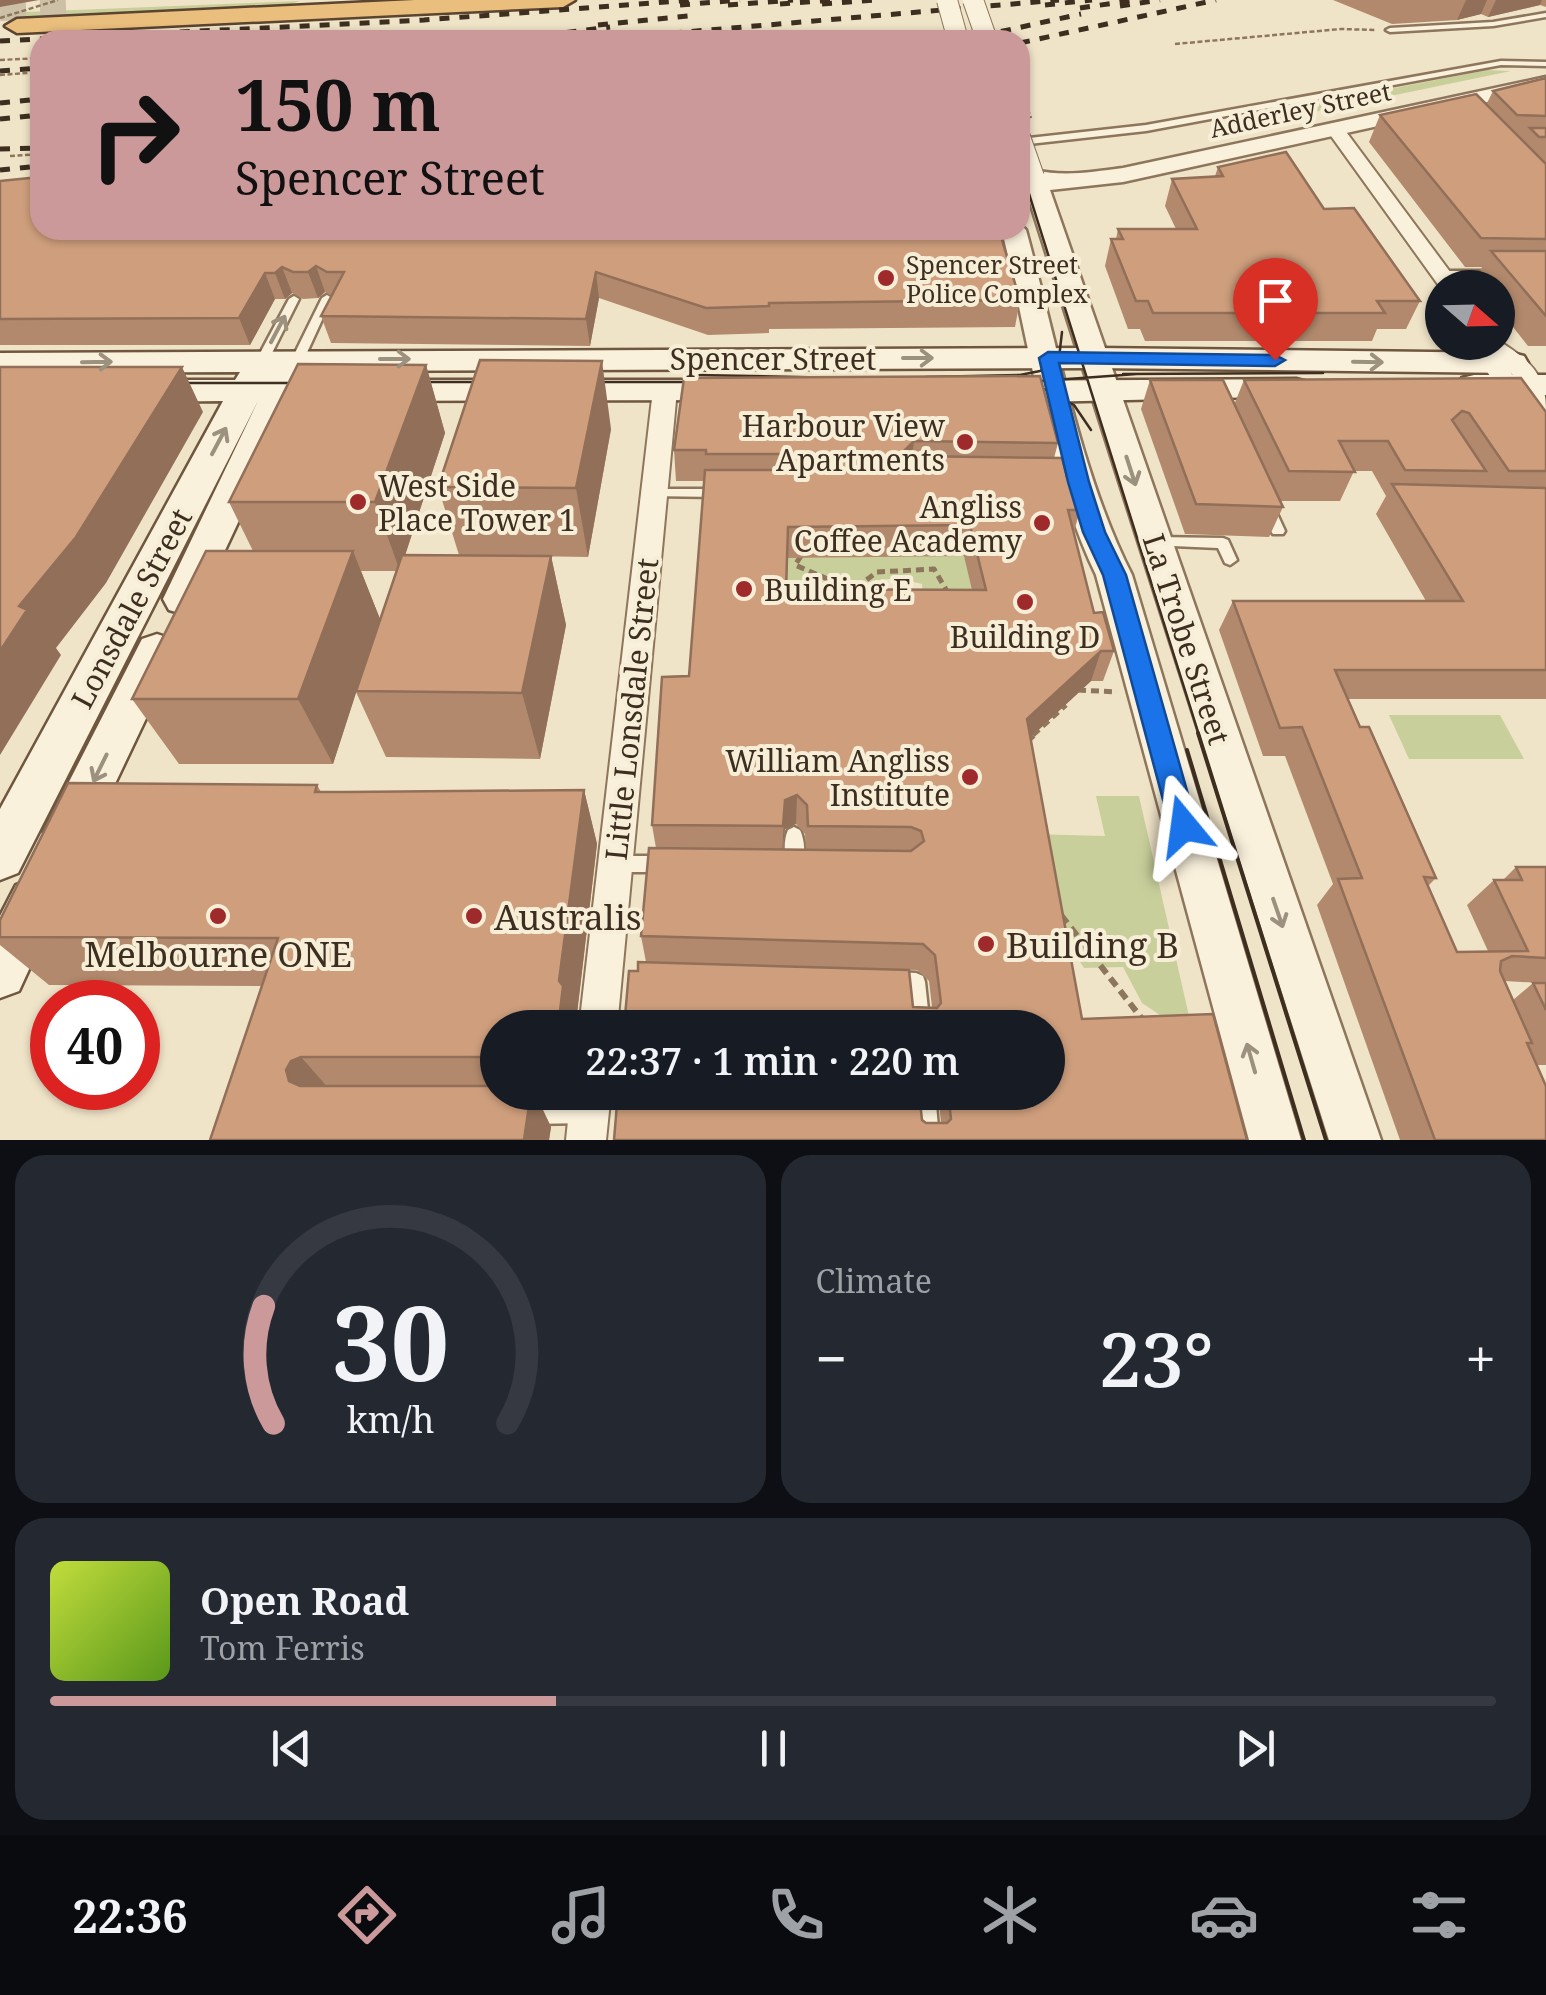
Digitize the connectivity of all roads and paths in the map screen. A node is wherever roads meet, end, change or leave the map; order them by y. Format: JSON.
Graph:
{"nodes":[{"id":1,"x":205,"y":0,"type":"edge"},
{"id":2,"x":563,"y":0,"type":"edge"},
{"id":3,"x":947,"y":0,"type":"edge"},
{"id":4,"x":973,"y":0,"type":"edge"},
{"id":5,"x":68,"y":2,"type":"edge"},
{"id":6,"x":308,"y":7,"type":"edge"},
{"id":7,"x":1546,"y":15,"type":"edge"},
{"id":8,"x":8,"y":22,"type":"edge"},
{"id":9,"x":955,"y":30,"type":"edge"},
{"id":10,"x":983,"y":30,"type":"edge"},
{"id":11,"x":1390,"y":30,"type":"joint"},
{"id":12,"x":1175,"y":44,"type":"dead end"},
{"id":13,"x":30,"y":58,"type":"edge"},
{"id":14,"x":0,"y":60,"type":"edge"},
{"id":15,"x":1546,"y":64,"type":"edge"},
{"id":16,"x":1486,"y":66,"type":"junction"},
{"id":17,"x":30,"y":73,"type":"edge"},
{"id":18,"x":1546,"y":73,"type":"edge"},
{"id":19,"x":0,"y":75,"type":"edge"},
{"id":20,"x":1546,"y":83,"type":"edge"},
{"id":21,"x":1334,"y":129,"type":"junction"},
{"id":22,"x":1030,"y":138,"type":"edge"},
{"id":23,"x":30,"y":153,"type":"edge"},
{"id":24,"x":10,"y":156,"type":"dead end"},
{"id":25,"x":1030,"y":166,"type":"edge"},
{"id":26,"x":1038,"y":187,"type":"junction"},
{"id":27,"x":1017,"y":240,"type":"edge"},
{"id":28,"x":1439,"y":270,"type":"edge"},
{"id":29,"x":327,"y":298,"type":"edge"},
{"id":30,"x":294,"y":299,"type":"edge"},
{"id":31,"x":1048,"y":358,"type":"junction"},
{"id":32,"x":0,"y":363,"type":"edge"},
{"id":33,"x":1519,"y":370,"type":"edge"},
{"id":34,"x":255,"y":374,"type":"junction"},
{"id":35,"x":291,"y":374,"type":"junction"},
{"id":36,"x":666,"y":374,"type":"junction"},
{"id":37,"x":1100,"y":374,"type":"junction"},
{"id":38,"x":1056,"y":391,"type":"junction"},
{"id":39,"x":0,"y":393,"type":"edge"},
{"id":40,"x":1546,"y":437,"type":"edge"},
{"id":41,"x":213,"y":492,"type":"junction"},
{"id":42,"x":654,"y":493,"type":"junction"},
{"id":43,"x":732,"y":493,"type":"edge"},
{"id":44,"x":1262,"y":495,"type":"edge"},
{"id":45,"x":1278,"y":531,"type":"edge"},
{"id":46,"x":1154,"y":542,"type":"junction"},
{"id":47,"x":804,"y":551,"type":"edge"},
{"id":48,"x":1230,"y":560,"type":"dead end"},
{"id":49,"x":954,"y":603,"type":"edge"},
{"id":50,"x":1072,"y":680,"type":"edge"},
{"id":51,"x":1075,"y":690,"type":"junction"},
{"id":52,"x":1145,"y":691,"type":"junction"},
{"id":53,"x":128,"y":709,"type":"junction"},
{"id":54,"x":77,"y":710,"type":"junction"},
{"id":55,"x":1018,"y":749,"type":"edge"},
{"id":56,"x":42,"y":834,"type":"edge"},
{"id":57,"x":794,"y":835,"type":"dead end"},
{"id":58,"x":615,"y":864,"type":"junction"},
{"id":59,"x":678,"y":864,"type":"edge"},
{"id":60,"x":776,"y":865,"type":"edge"},
{"id":61,"x":1056,"y":910,"type":"edge"},
{"id":62,"x":0,"y":972,"type":"edge"},
{"id":63,"x":878,"y":981,"type":"edge"},
{"id":64,"x":604,"y":1010,"type":"edge"},
{"id":65,"x":918,"y":1010,"type":"edge"},
{"id":66,"x":1162,"y":1024,"type":"edge"},
{"id":67,"x":928,"y":1110,"type":"edge"},
{"id":68,"x":505,"y":1114,"type":"edge"},
{"id":69,"x":589,"y":1115,"type":"edge"},
{"id":70,"x":930,"y":1140,"type":"edge"},
{"id":71,"x":1275,"y":1140,"type":"edge"},
{"id":72,"x":1355,"y":1140,"type":"edge"}],
"edges":[{"from":1,"to":5,"type":"highway"},
{"from":2,"to":6,"type":"highway"},
{"from":3,"to":9,"type":"street","bridge":true},
{"from":4,"to":10,"type":"street","bridge":true},
{"from":5,"to":8,"type":"path","bridge":true},
{"from":6,"to":8,"type":"highway"},
{"from":7,"to":11,"type":"lane"},
{"from":11,"to":12,"type":"path"},
{"from":13,"to":14,"type":"path"},
{"from":15,"to":16,"type":"lane"},
{"from":16,"to":18,"type":"lane"},
{"from":16,"to":22,"type":"lane"},
{"from":17,"to":19,"type":"path"},
{"from":20,"to":21,"type":"street","name":"Adderley Street"},
{"from":21,"to":26,"type":"street","name":"Adderley Street"},
{"from":21,"to":28,"type":"street"},
{"from":23,"to":24,"type":"path"},
{"from":25,"to":26,"type":"street","name":"La Trobe Street","bridge":true},
{"from":26,"to":37,"type":"street","name":"La Trobe Street"},
{"from":27,"to":31,"type":"street","name":"La Trobe Street"},
{"from":29,"to":35,"type":"lane"},
{"from":34,"to":30,"type":"lane","one_way":true},
{"from":36,"to":31,"type":"main road","name":"Spencer Street","one_way":true},
{"from":31,"to":37,"type":"main road","name":"Spencer Street"},
{"from":31,"to":38,"type":"street","name":"La Trobe Street"},
{"from":32,"to":34,"type":"main road","name":"Spencer Street","one_way":true},
{"from":37,"to":33,"type":"main road","name":"Spencer Street","one_way":true},
{"from":33,"to":37,"type":"main road","name":"Spencer Street"},
{"from":33,"to":40,"type":"street"},
{"from":34,"to":35,"type":"main road","name":"Spencer Street"},
{"from":34,"to":39,"type":"main road","name":"Spencer Street"},
{"from":41,"to":34,"type":"main road","name":"Lonsdale Street","one_way":true},
{"from":35,"to":36,"type":"main road","name":"Spencer Street"},
{"from":35,"to":41,"type":"main road","name":"Lonsdale Street"},
{"from":36,"to":38,"type":"main road","name":"Spencer Street"},
{"from":36,"to":42,"type":"street","name":"Little Lonsdale Street"},
{"from":37,"to":38,"type":"main road","name":"Spencer Street"},
{"from":37,"to":46,"type":"street","name":"La Trobe Street","one_way":true},
{"from":38,"to":52,"type":"street","name":"La Trobe Street"},
{"from":41,"to":53,"type":"main road","name":"Lonsdale Street"},
{"from":41,"to":54,"type":"main road","name":"Lonsdale Street"},
{"from":42,"to":43,"type":"lane"},
{"from":42,"to":58,"type":"street","name":"Little Lonsdale Street"},
{"from":44,"to":45,"type":"lane"},
{"from":46,"to":48,"type":"lane"},
{"from":46,"to":72,"type":"street","name":"La Trobe Street","one_way":true},
{"from":47,"to":49,"type":"path"},
{"from":50,"to":51,"type":"path"},
{"from":51,"to":52,"type":"path"},
{"from":51,"to":55,"type":"path"},
{"from":71,"to":52,"type":"street","name":"La Trobe Street","one_way":true},
{"from":53,"to":54,"type":"main road"},
{"from":53,"to":56,"type":"main road","name":"Lonsdale Street","one_way":true},
{"from":54,"to":56,"type":"main road","name":"Lonsdale Street"},
{"from":56,"to":62,"type":"main road","name":"Lonsdale Street"},
{"from":57,"to":60,"type":"lane"},
{"from":58,"to":59,"type":"lane"},
{"from":58,"to":64,"type":"street","name":"Little Lonsdale Street"},
{"from":61,"to":66,"type":"path"},
{"from":63,"to":65,"type":"lane"},
{"from":67,"to":70,"type":"lane"},
{"from":68,"to":69,"type":"lane"}]}
